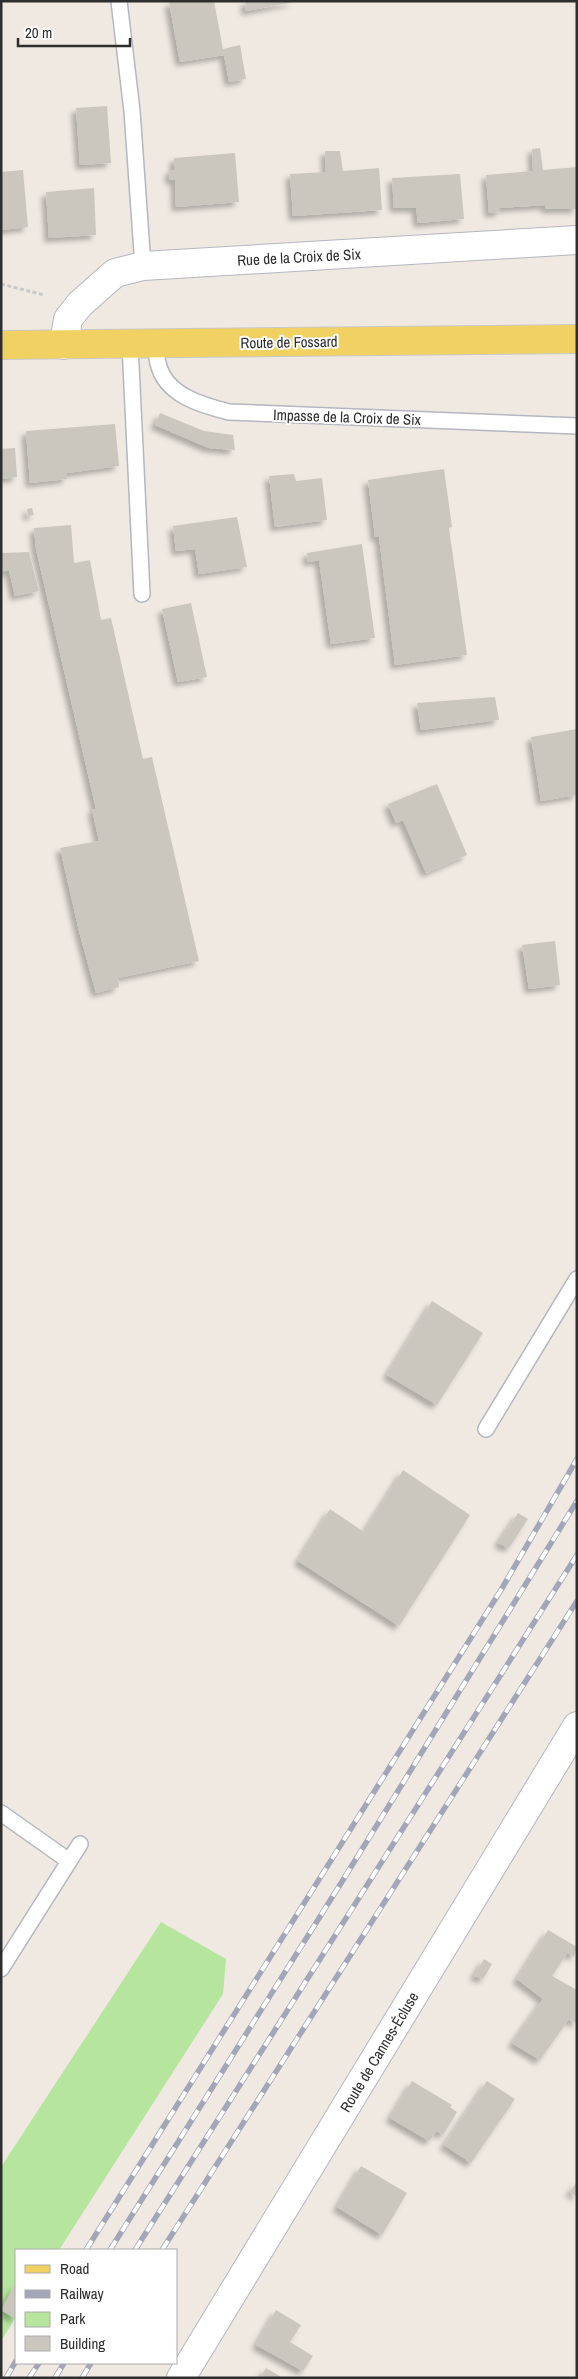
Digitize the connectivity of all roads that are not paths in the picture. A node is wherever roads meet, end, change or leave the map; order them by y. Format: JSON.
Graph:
{"nodes":[{"id":1,"x":119,"y":1,"type":"edge"},
{"id":2,"x":577,"y":240,"type":"edge"},
{"id":3,"x":143,"y":266,"type":"junction"},
{"id":4,"x":577,"y":339,"type":"edge"},
{"id":5,"x":157,"y":343,"type":"junction"},
{"id":6,"x":130,"y":344,"type":"junction"},
{"id":7,"x":1,"y":345,"type":"edge"},
{"id":8,"x":64,"y":345,"type":"junction"},
{"id":9,"x":577,"y":426,"type":"edge"},
{"id":10,"x":142,"y":594,"type":"dead end"},
{"id":11,"x":577,"y":1279,"type":"edge"},
{"id":12,"x":486,"y":1429,"type":"dead end"},
{"id":13,"x":577,"y":1726,"type":"edge"},
{"id":14,"x":1,"y":1813,"type":"edge"},
{"id":15,"x":80,"y":1844,"type":"dead end"},
{"id":16,"x":69,"y":1861,"type":"junction"},
{"id":17,"x":1,"y":1969,"type":"edge"},
{"id":18,"x":181,"y":2378,"type":"edge"}],
"edges":[{"from":1,"to":3,"type":"lane"},
{"from":2,"to":3,"type":"street","name":"Rue de la Croix de Six"},
{"from":3,"to":8,"type":"street","name":"Rue de la Croix de Six"},
{"from":4,"to":5,"type":"main road","name":"Route de Fossard"},
{"from":5,"to":6,"type":"main road","name":"Route de Fossard"},
{"from":5,"to":9,"type":"lane","name":"Impasse de la Croix de Six"},
{"from":6,"to":8,"type":"main road","name":"Route de Fossard"},
{"from":6,"to":10,"type":"lane"},
{"from":7,"to":8,"type":"main road","name":"Route de Fossard"},
{"from":11,"to":12,"type":"lane"},
{"from":13,"to":18,"type":"street","name":"Route de Cannes-Écluse"},
{"from":14,"to":16,"type":"lane"},
{"from":15,"to":16,"type":"lane"},
{"from":16,"to":17,"type":"lane"}]}
